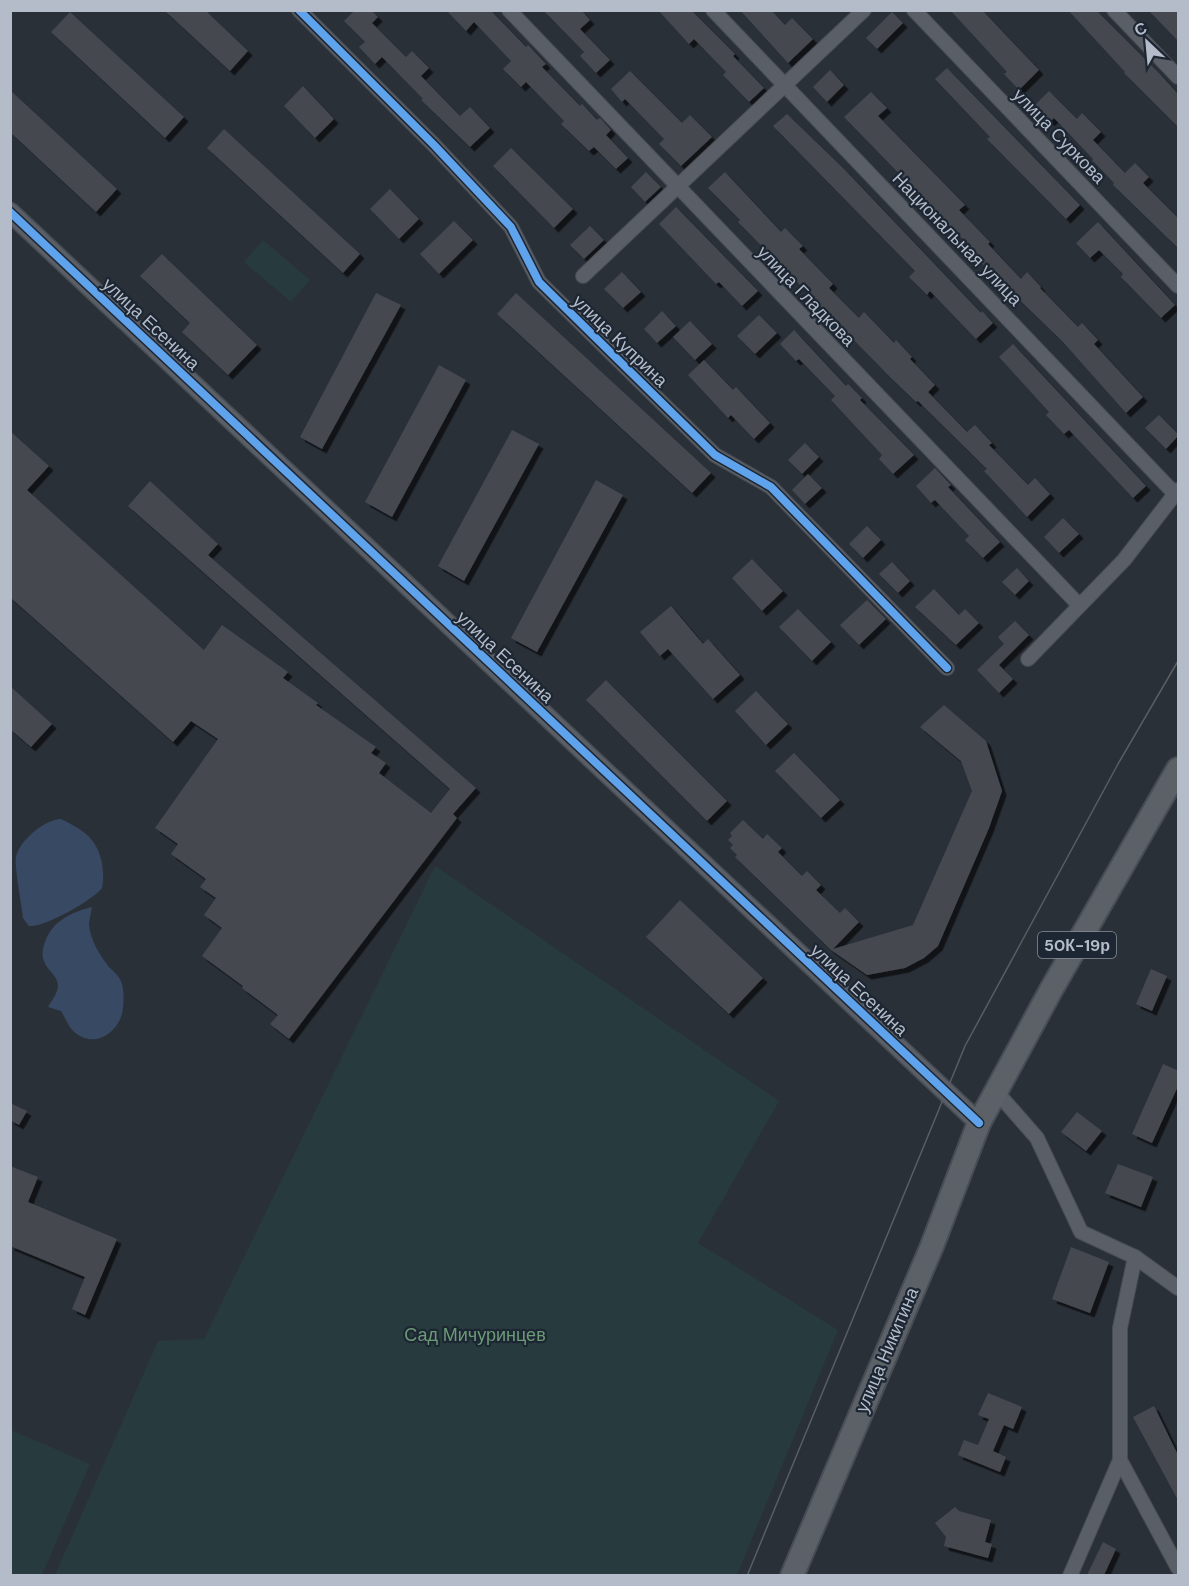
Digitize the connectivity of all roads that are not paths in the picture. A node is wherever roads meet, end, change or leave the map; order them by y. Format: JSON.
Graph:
{"nodes":[{"id":1,"x":299,"y":10,"type":"edge"},
{"id":2,"x":509,"y":10,"type":"edge"},
{"id":3,"x":713,"y":10,"type":"edge"},
{"id":4,"x":864,"y":10,"type":"edge"},
{"id":5,"x":914,"y":10,"type":"edge"},
{"id":6,"x":1114,"y":10,"type":"edge"},
{"id":7,"x":1179,"y":77,"type":"edge"},
{"id":8,"x":786,"y":86,"type":"junction"},
{"id":9,"x":677,"y":187,"type":"junction"},
{"id":10,"x":10,"y":212,"type":"edge"},
{"id":11,"x":583,"y":276,"type":"dead end"},
{"id":12,"x":1179,"y":286,"type":"edge"},
{"id":13,"x":1177,"y":492,"type":"edge"},
{"id":14,"x":1079,"y":604,"type":"junction"},
{"id":15,"x":1028,"y":659,"type":"dead end"},
{"id":16,"x":947,"y":668,"type":"dead end"},
{"id":17,"x":1179,"y":769,"type":"edge"},
{"id":18,"x":995,"y":1090,"type":"junction"},
{"id":19,"x":979,"y":1123,"type":"junction"},
{"id":20,"x":1136,"y":1257,"type":"junction"},
{"id":21,"x":1179,"y":1288,"type":"edge"},
{"id":22,"x":1120,"y":1460,"type":"junction"},
{"id":23,"x":1179,"y":1568,"type":"edge"},
{"id":24,"x":792,"y":1575,"type":"edge"},
{"id":25,"x":1070,"y":1575,"type":"edge"}],
"edges":[{"from":1,"to":16,"type":"street","name":"улица Куприна"},
{"from":2,"to":9,"type":"street","name":"улица Гладкова"},
{"from":3,"to":8,"type":"street","name":"Национальная улица"},
{"from":4,"to":8,"type":"street"},
{"from":5,"to":12,"type":"street","name":"улица Суркова"},
{"from":6,"to":7,"type":"street"},
{"from":8,"to":9,"type":"street"},
{"from":8,"to":13,"type":"street","name":"Национальная улица"},
{"from":9,"to":11,"type":"street"},
{"from":9,"to":14,"type":"street","name":"улица Гладкова"},
{"from":10,"to":19,"type":"street","name":"улица Есенина"},
{"from":13,"to":14,"type":"street"},
{"from":14,"to":15,"type":"street"},
{"from":17,"to":18,"type":"main road","number":"50К-19р"},
{"from":18,"to":19,"type":"main road","number":"50К-19р"},
{"from":18,"to":20,"type":"street"},
{"from":19,"to":24,"type":"main road","name":"улица Никитина"},
{"from":20,"to":21,"type":"street"},
{"from":20,"to":22,"type":"street"},
{"from":22,"to":23,"type":"street"},
{"from":22,"to":25,"type":"street"}]}
